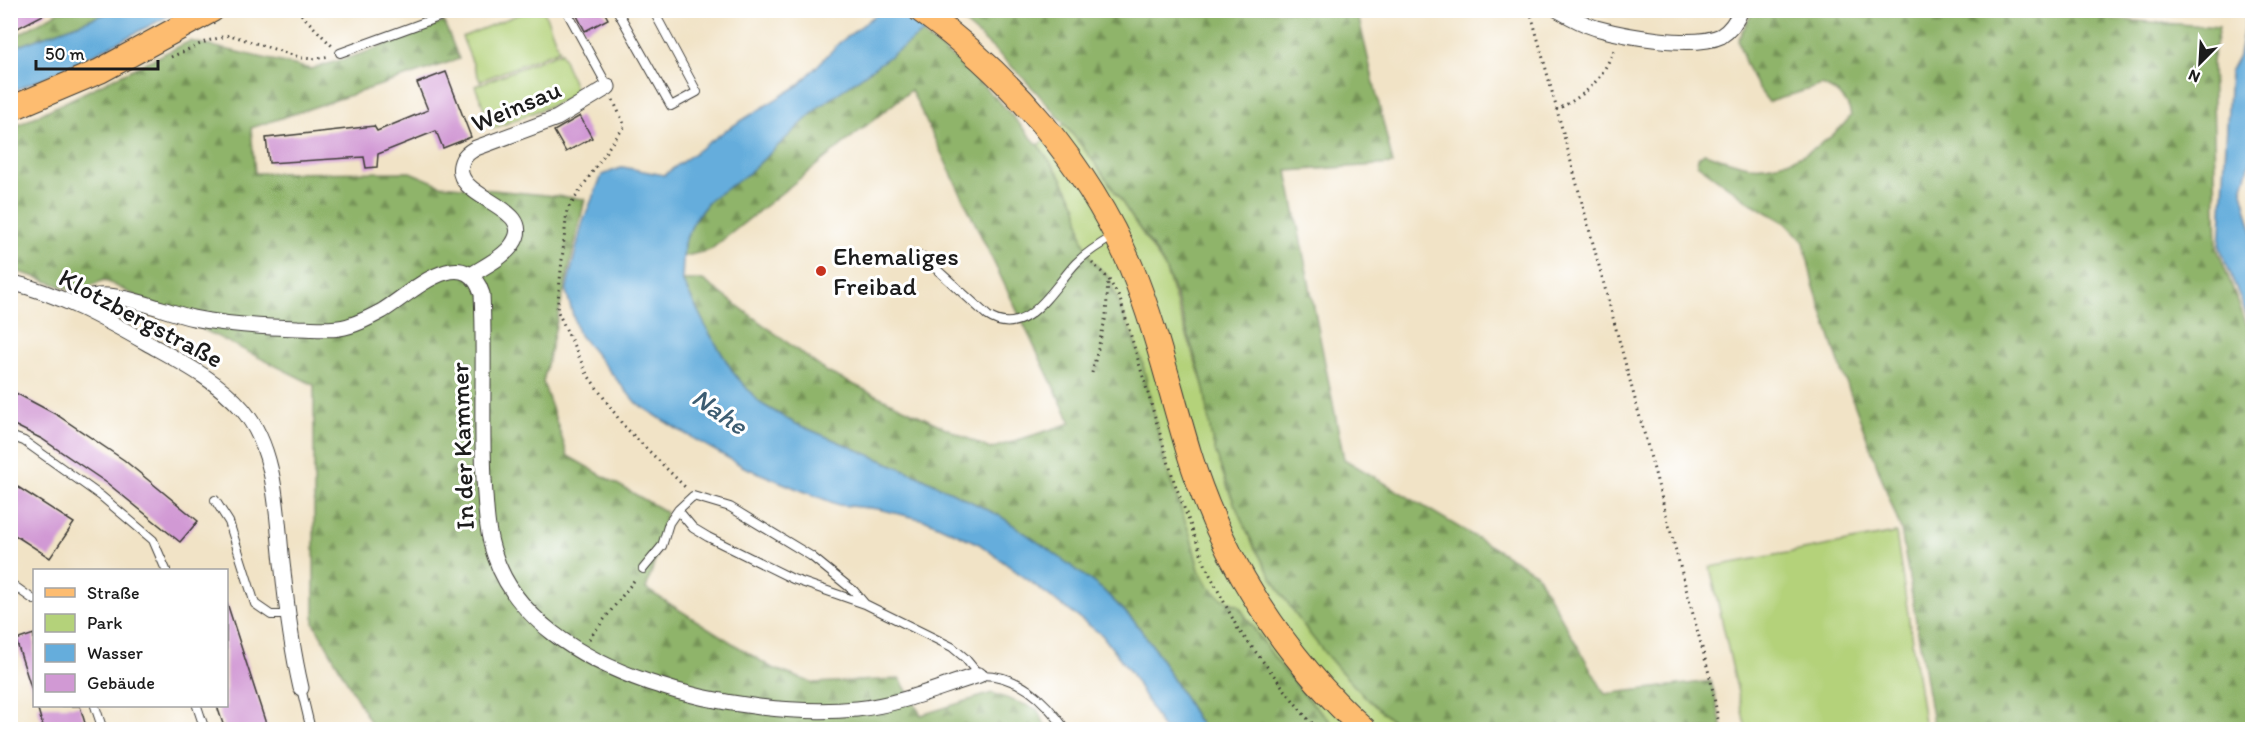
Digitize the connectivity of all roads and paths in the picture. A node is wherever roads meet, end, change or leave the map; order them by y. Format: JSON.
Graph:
{"nodes":[{"id":1,"x":212,"y":10,"type":"edge"},
{"id":2,"x":297,"y":10,"type":"edge"},
{"id":3,"x":458,"y":10,"type":"edge"},
{"id":4,"x":566,"y":10,"type":"edge"},
{"id":5,"x":617,"y":10,"type":"edge"},
{"id":6,"x":653,"y":10,"type":"edge"},
{"id":7,"x":920,"y":10,"type":"edge"},
{"id":8,"x":1530,"y":10,"type":"edge"},
{"id":9,"x":1558,"y":10,"type":"edge"},
{"id":10,"x":1741,"y":10,"type":"edge"},
{"id":11,"x":1622,"y":34,"type":"junction"},
{"id":12,"x":333,"y":47,"type":"dead end"},
{"id":13,"x":340,"y":53,"type":"joint"},
{"id":14,"x":168,"y":58,"type":"dead end"},
{"id":15,"x":608,"y":87,"type":"junction"},
{"id":16,"x":10,"y":109,"type":"edge"},
{"id":17,"x":1556,"y":110,"type":"junction"},
{"id":18,"x":1115,"y":235,"type":"junction"},
{"id":19,"x":922,"y":256,"type":"dead end"},
{"id":20,"x":471,"y":275,"type":"junction"},
{"id":21,"x":1108,"y":278,"type":"dead end"},
{"id":22,"x":10,"y":282,"type":"edge"},
{"id":23,"x":83,"y":308,"type":"junction"},
{"id":24,"x":1092,"y":373,"type":"dead end"},
{"id":25,"x":10,"y":436,"type":"edge"},
{"id":26,"x":693,"y":496,"type":"junction"},
{"id":27,"x":215,"y":500,"type":"dead end"},
{"id":28,"x":678,"y":510,"type":"junction"},
{"id":29,"x":166,"y":569,"type":"edge"},
{"id":30,"x":643,"y":569,"type":"joint"},
{"id":31,"x":10,"y":583,"type":"edge"},
{"id":32,"x":33,"y":599,"type":"edge"},
{"id":33,"x":865,"y":604,"type":"junction"},
{"id":34,"x":288,"y":615,"type":"junction"},
{"id":35,"x":580,"y":651,"type":"junction"},
{"id":36,"x":979,"y":675,"type":"junction"},
{"id":37,"x":301,"y":688,"type":"joint"},
{"id":38,"x":96,"y":707,"type":"edge"},
{"id":39,"x":198,"y":707,"type":"edge"},
{"id":40,"x":103,"y":729,"type":"edge"},
{"id":41,"x":205,"y":729,"type":"edge"},
{"id":42,"x":311,"y":729,"type":"edge"},
{"id":43,"x":1066,"y":729,"type":"edge"},
{"id":44,"x":1365,"y":729,"type":"edge"},
{"id":45,"x":1720,"y":729,"type":"edge"}],
"edges":[{"from":1,"to":16,"type":"main road"},
{"from":2,"to":12,"type":"path"},
{"from":3,"to":13,"type":"lane"},
{"from":4,"to":15,"type":"lane"},
{"from":5,"to":6,"type":"lane"},
{"from":7,"to":18,"type":"main road"},
{"from":8,"to":17,"type":"path"},
{"from":9,"to":11,"type":"street"},
{"from":10,"to":11,"type":"street"},
{"from":11,"to":17,"type":"path"},
{"from":13,"to":14,"type":"path"},
{"from":15,"to":20,"type":"street","name":"Weinsau"},
{"from":15,"to":26,"type":"path"},
{"from":17,"to":45,"type":"path"},
{"from":18,"to":19,"type":"lane"},
{"from":18,"to":44,"type":"main road"},
{"from":20,"to":23,"type":"street"},
{"from":20,"to":35,"type":"street","name":"In der Kammer"},
{"from":21,"to":24,"type":"path"},
{"from":22,"to":23,"type":"street","name":"Klotzbergstraße"},
{"from":23,"to":34,"type":"street","name":"Klotzbergstraße"},
{"from":25,"to":29,"type":"lane"},
{"from":26,"to":28,"type":"lane"},
{"from":26,"to":33,"type":"lane"},
{"from":27,"to":34,"type":"lane"},
{"from":28,"to":30,"type":"lane"},
{"from":28,"to":33,"type":"lane"},
{"from":30,"to":35,"type":"path"},
{"from":31,"to":32,"type":"lane"},
{"from":33,"to":36,"type":"lane"},
{"from":34,"to":37,"type":"street","name":"Klotzbergstraße"},
{"from":35,"to":36,"type":"street","name":"In der Kammer"},
{"from":36,"to":43,"type":"lane"},
{"from":37,"to":42,"type":"lane"},
{"from":38,"to":40,"type":"lane"},
{"from":39,"to":41,"type":"lane"}]}
